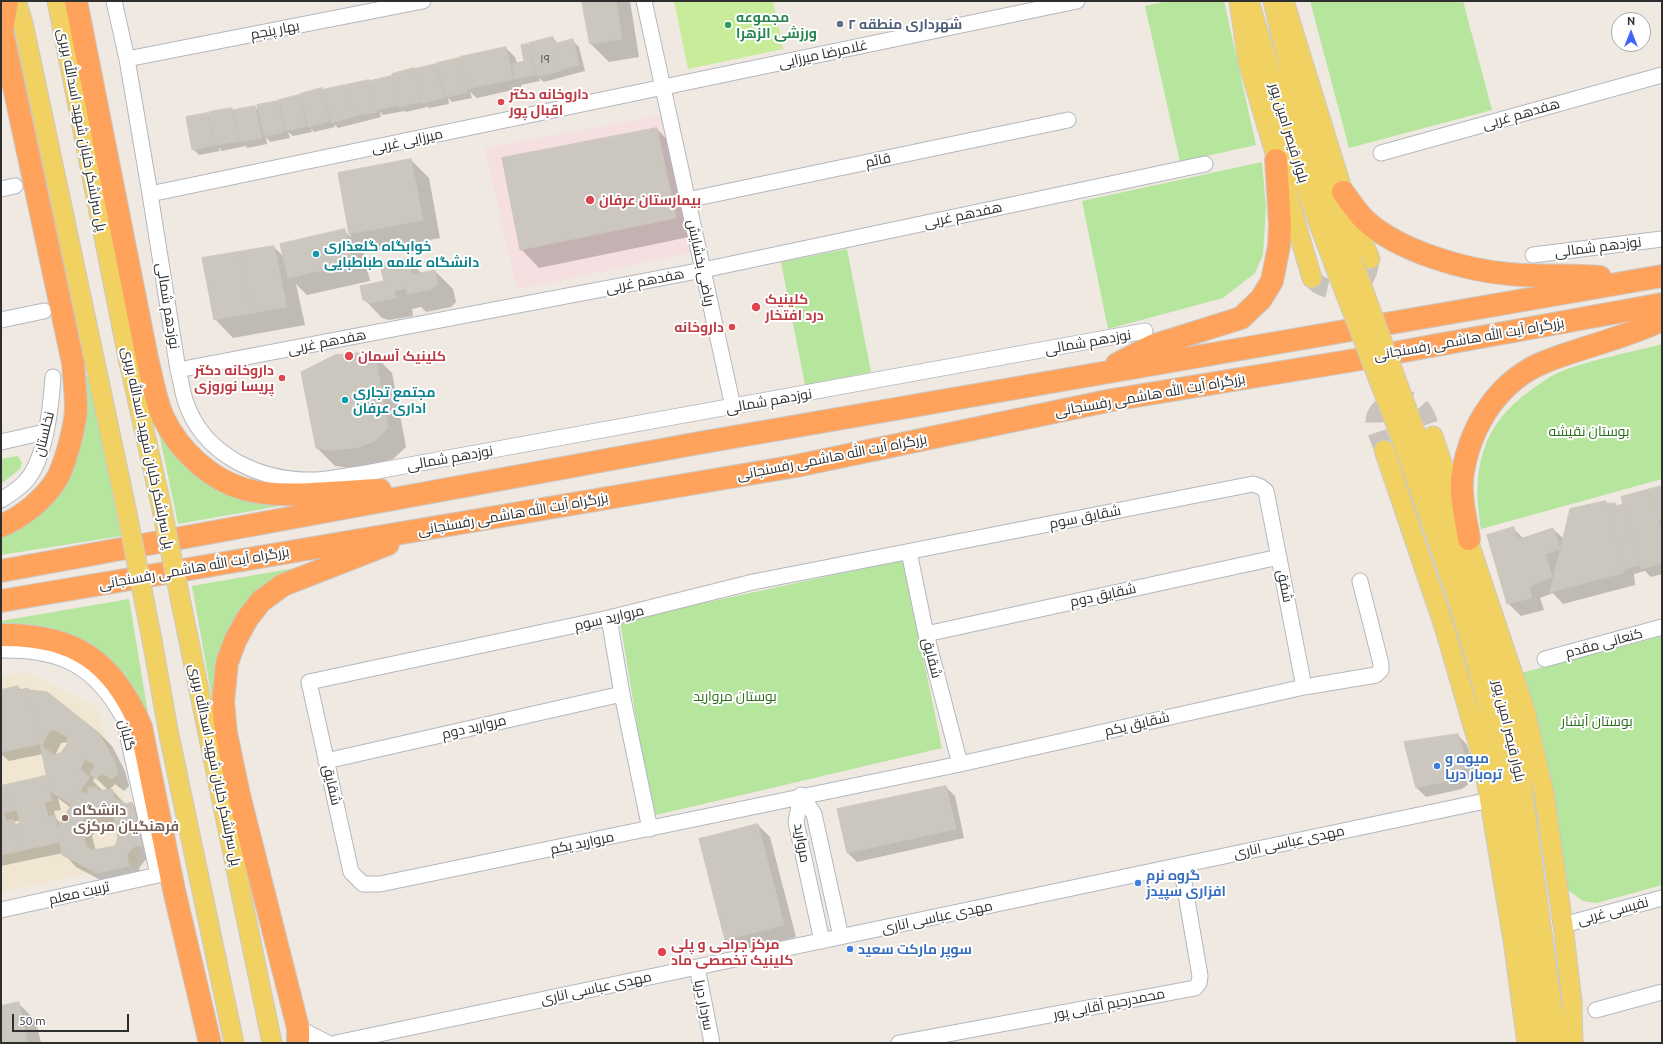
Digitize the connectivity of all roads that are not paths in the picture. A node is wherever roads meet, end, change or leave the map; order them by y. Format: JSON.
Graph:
{"nodes":[{"id":1,"x":7,"y":1,"type":"edge"},
{"id":2,"x":16,"y":1,"type":"edge"},
{"id":3,"x":76,"y":1,"type":"edge"},
{"id":4,"x":114,"y":1,"type":"edge"},
{"id":5,"x":423,"y":1,"type":"edge"},
{"id":6,"x":644,"y":1,"type":"edge"},
{"id":7,"x":1077,"y":1,"type":"edge"},
{"id":8,"x":1239,"y":1,"type":"edge"},
{"id":9,"x":1249,"y":1,"type":"edge"},
{"id":10,"x":1273,"y":1,"type":"edge"},
{"id":11,"x":1284,"y":1,"type":"edge"},
{"id":12,"x":58,"y":9,"type":"edge"},
{"id":13,"x":126,"y":59,"type":"junction"},
{"id":14,"x":1662,"y":75,"type":"edge"},
{"id":15,"x":663,"y":87,"type":"junction"},
{"id":16,"x":1068,"y":120,"type":"dead end"},
{"id":17,"x":1381,"y":154,"type":"dead end"},
{"id":18,"x":1276,"y":160,"type":"junction"},
{"id":19,"x":1204,"y":164,"type":"dead end"},
{"id":20,"x":1343,"y":192,"type":"junction"},
{"id":21,"x":150,"y":194,"type":"junction"},
{"id":22,"x":688,"y":200,"type":"junction"},
{"id":23,"x":1662,"y":239,"type":"edge"},
{"id":24,"x":1533,"y":255,"type":"dead end"},
{"id":25,"x":1361,"y":259,"type":"junction"},
{"id":26,"x":703,"y":270,"type":"junction"},
{"id":27,"x":1662,"y":276,"type":"edge"},
{"id":28,"x":1312,"y":278,"type":"tunnel mouth"},
{"id":29,"x":1639,"y":280,"type":"junction"},
{"id":30,"x":1662,"y":304,"type":"edge"},
{"id":31,"x":44,"y":311,"type":"dead end"},
{"id":32,"x":1,"y":320,"type":"edge"},
{"id":33,"x":1662,"y":320,"type":"edge"},
{"id":34,"x":1144,"y":331,"type":"dead end"},
{"id":35,"x":178,"y":370,"type":"junction"},
{"id":36,"x":1095,"y":375,"type":"junction"},
{"id":37,"x":53,"y":377,"type":"dead end"},
{"id":38,"x":733,"y":407,"type":"junction"},
{"id":39,"x":45,"y":432,"type":"junction"},
{"id":40,"x":1416,"y":434,"type":"junction"},
{"id":41,"x":1,"y":442,"type":"edge"},
{"id":42,"x":1384,"y":450,"type":"tunnel mouth"},
{"id":43,"x":1261,"y":486,"type":"joint"},
{"id":44,"x":460,"y":487,"type":"junction"},
{"id":45,"x":1,"y":500,"type":"edge"},
{"id":46,"x":1,"y":526,"type":"edge"},
{"id":47,"x":432,"y":528,"type":"junction"},
{"id":48,"x":1469,"y":539,"type":"junction"},
{"id":49,"x":909,"y":552,"type":"junction"},
{"id":50,"x":1279,"y":557,"type":"junction"},
{"id":51,"x":1,"y":571,"type":"edge"},
{"id":52,"x":1360,"y":581,"type":"dead end"},
{"id":53,"x":1,"y":601,"type":"edge"},
{"id":54,"x":609,"y":618,"type":"junction"},
{"id":55,"x":1662,"y":627,"type":"edge"},
{"id":56,"x":926,"y":634,"type":"junction"},
{"id":57,"x":1,"y":635,"type":"edge"},
{"id":58,"x":1,"y":650,"type":"edge"},
{"id":59,"x":1545,"y":659,"type":"dead end"},
{"id":60,"x":309,"y":682,"type":"joint"},
{"id":61,"x":1304,"y":687,"type":"junction"},
{"id":62,"x":622,"y":694,"type":"junction"},
{"id":63,"x":326,"y":761,"type":"junction"},
{"id":64,"x":960,"y":764,"type":"junction"},
{"id":65,"x":801,"y":796,"type":"junction"},
{"id":66,"x":1490,"y":800,"type":"junction"},
{"id":67,"x":650,"y":829,"type":"junction"},
{"id":68,"x":1181,"y":865,"type":"junction"},
{"id":69,"x":158,"y":875,"type":"joint"},
{"id":70,"x":363,"y":884,"type":"joint"},
{"id":71,"x":1662,"y":898,"type":"edge"},
{"id":72,"x":1,"y":910,"type":"edge"},
{"id":73,"x":1563,"y":925,"type":"junction"},
{"id":74,"x":841,"y":937,"type":"junction"},
{"id":75,"x":822,"y":941,"type":"junction"},
{"id":76,"x":697,"y":967,"type":"junction"},
{"id":77,"x":1662,"y":992,"type":"edge"},
{"id":78,"x":1596,"y":1010,"type":"dead end"},
{"id":79,"x":298,"y":1036,"type":"edge"},
{"id":80,"x":210,"y":1043,"type":"edge"},
{"id":81,"x":234,"y":1043,"type":"edge"},
{"id":82,"x":272,"y":1043,"type":"edge"},
{"id":83,"x":328,"y":1043,"type":"edge"},
{"id":84,"x":336,"y":1043,"type":"edge"},
{"id":85,"x":712,"y":1043,"type":"edge"},
{"id":86,"x":899,"y":1043,"type":"edge"},
{"id":87,"x":1527,"y":1043,"type":"edge"},
{"id":88,"x":1540,"y":1043,"type":"edge"},
{"id":89,"x":1557,"y":1043,"type":"edge"},
{"id":90,"x":1573,"y":1043,"type":"edge"}],
"edges":[{"from":1,"to":46,"type":"highway"},
{"from":2,"to":81,"type":"main road","bridge":true},
{"from":3,"to":44,"type":"highway"},
{"from":4,"to":13,"type":"street","name":"نوزدهم شمالی"},
{"from":5,"to":13,"type":"street","name":"بهار پنجم"},
{"from":6,"to":15,"type":"street","name":"ریاضی بخشایش"},
{"from":7,"to":15,"type":"street","name":"غلامرضا میرزایی"},
{"from":8,"to":18,"type":"main road"},
{"from":9,"to":40,"type":"main road","name":"بلوار قیصر امین پور","bridge":true},
{"from":10,"to":25,"type":"main road","name":"بلوار قیصر امین پور"},
{"from":11,"to":20,"type":"main road"},
{"from":12,"to":82,"type":"main road","name":"پل سرلشکر خلبان شهید اسدالله بربری","bridge":true},
{"from":13,"to":21,"type":"street","name":"نوزدهم شمالی"},
{"from":14,"to":17,"type":"street","name":"هفدهم غربی"},
{"from":15,"to":21,"type":"street","name":"میرزایی غربی"},
{"from":15,"to":22,"type":"street","name":"ریاضی بخشایش"},
{"from":16,"to":22,"type":"street","name":"قائم"},
{"from":18,"to":28,"type":"main road"},
{"from":18,"to":36,"type":"highway"},
{"from":19,"to":26,"type":"street","name":"هفدهم غربی"},
{"from":20,"to":25,"type":"main road"},
{"from":20,"to":29,"type":"highway"},
{"from":21,"to":35,"type":"street","name":"نوزدهم شمالی"},
{"from":22,"to":26,"type":"street","name":"ریاضی بخشایش"},
{"from":23,"to":24,"type":"street","name":"نوزدهم شمالی"},
{"from":25,"to":40,"type":"main road","bridge":true},
{"from":26,"to":35,"type":"street","name":"هفدهم غربی"},
{"from":26,"to":38,"type":"street","name":"ریاضی بخشایش"},
{"from":27,"to":29,"type":"highway","name":"بزرگراه آیت الله هاشمی رفسنجانی"},
{"from":29,"to":36,"type":"highway","name":"بزرگراه آیت الله هاشمی رفسنجانی"},
{"from":30,"to":47,"type":"highway","name":"بزرگراه آیت الله هاشمی رفسنجانی"},
{"from":31,"to":32,"type":"street"},
{"from":33,"to":48,"type":"highway"},
{"from":34,"to":38,"type":"street","name":"نوزدهم شمالی"},
{"from":35,"to":38,"type":"street","name":"نوزدهم شمالی"},
{"from":36,"to":44,"type":"highway","name":"بزرگراه آیت الله هاشمی رفسنجانی"},
{"from":37,"to":39,"type":"street","name":"نخلستان"},
{"from":39,"to":41,"type":"street"},
{"from":39,"to":45,"type":"street","name":"نخلستان"},
{"from":40,"to":48,"type":"main road"},
{"from":40,"to":88,"type":"main road","name":"بلوار قیصر امین پور"},
{"from":40,"to":89,"type":"main road","name":"بلوار قیصر امین پور"},
{"from":42,"to":66,"type":"main road"},
{"from":43,"to":49,"type":"street","name":"شقایق سوم"},
{"from":43,"to":50,"type":"street","name":"شفق"},
{"from":44,"to":51,"type":"highway","name":"بزرگراه آیت الله هاشمی رفسنجانی"},
{"from":47,"to":53,"type":"highway","name":"بزرگراه آیت الله هاشمی رفسنجانی"},
{"from":47,"to":79,"type":"highway"},
{"from":48,"to":73,"type":"main road"},
{"from":49,"to":54,"type":"street","name":"مروارید سوم"},
{"from":49,"to":56,"type":"street","name":"شقایق"},
{"from":50,"to":56,"type":"street","name":"شقایق دوم"},
{"from":50,"to":61,"type":"street","name":"شفق"},
{"from":52,"to":61,"type":"street","name":"شقایق یکم"},
{"from":54,"to":60,"type":"street","name":"مروارید سوم"},
{"from":54,"to":62,"type":"street"},
{"from":55,"to":59,"type":"street","name":"کنعانی مقدم"},
{"from":56,"to":64,"type":"street","name":"شقایق"},
{"from":57,"to":80,"type":"highway"},
{"from":58,"to":69,"type":"street","name":"گلبان"},
{"from":60,"to":63,"type":"street","name":"شقایق"},
{"from":61,"to":64,"type":"street","name":"شقایق یکم"},
{"from":62,"to":63,"type":"street","name":"مروارید دوم"},
{"from":62,"to":67,"type":"street"},
{"from":63,"to":70,"type":"street","name":"شقایق"},
{"from":64,"to":65,"type":"street","name":"شقایق یکم"},
{"from":65,"to":67,"type":"street","name":"مروارید یکم"},
{"from":65,"to":74,"type":"street","name":"مروارید"},
{"from":65,"to":75,"type":"street","name":"مروارید"},
{"from":66,"to":68,"type":"street","name":"مهدی عباسی اناری"},
{"from":66,"to":87,"type":"main road"},
{"from":67,"to":70,"type":"street","name":"مروارید یکم"},
{"from":68,"to":74,"type":"street","name":"مهدی عباسی اناری"},
{"from":68,"to":86,"type":"street","name":"محمدرحیم آقایی پور"},
{"from":69,"to":72,"type":"street","name":"تربیت معلم"},
{"from":71,"to":73,"type":"street","name":"نفیسی غربی"},
{"from":73,"to":90,"type":"main road"},
{"from":74,"to":75,"type":"street","name":"مهدی عباسی اناری"},
{"from":75,"to":76,"type":"street","name":"مهدی عباسی اناری"},
{"from":76,"to":84,"type":"street","name":"مهدی عباسی اناری"},
{"from":76,"to":85,"type":"street","name":"سردار دریا"},
{"from":77,"to":78,"type":"street"},
{"from":79,"to":83,"type":"street"}]}
